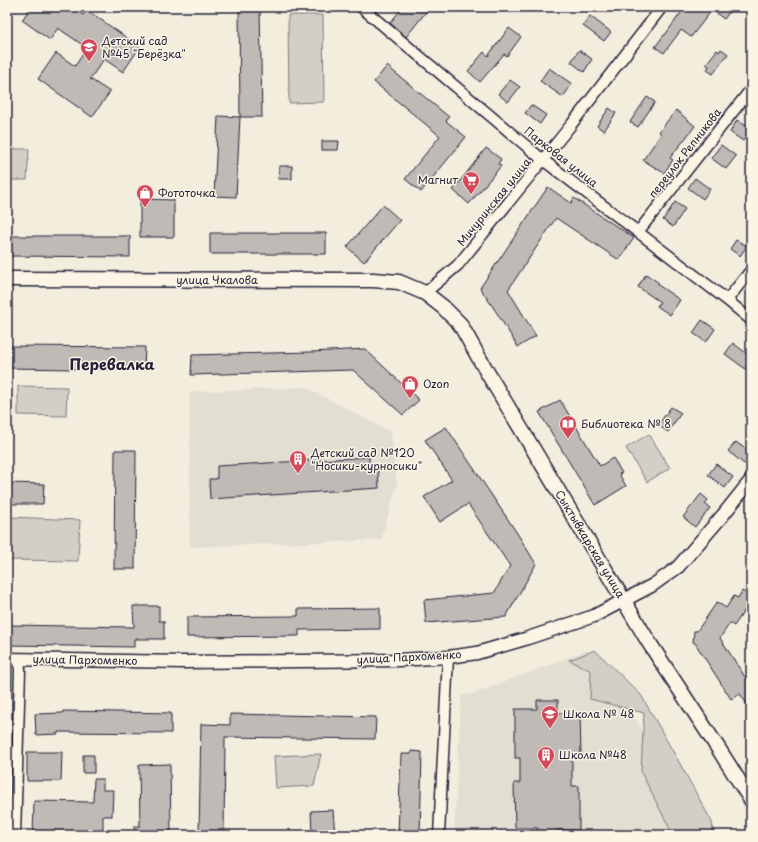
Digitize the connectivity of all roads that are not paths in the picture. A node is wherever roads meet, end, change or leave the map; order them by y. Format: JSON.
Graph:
{"nodes":[{"id":1,"x":361,"y":7,"type":"edge"},
{"id":2,"x":662,"y":7,"type":"edge"},
{"id":3,"x":751,"y":89,"type":"edge"},
{"id":4,"x":543,"y":160,"type":"junction"},
{"id":5,"x":638,"y":232,"type":"junction"},
{"id":6,"x":751,"y":270,"type":"edge"},
{"id":7,"x":7,"y":279,"type":"edge"},
{"id":8,"x":426,"y":292,"type":"junction"},
{"id":9,"x":727,"y":300,"type":"junction"},
{"id":10,"x":751,"y":320,"type":"edge"},
{"id":11,"x":751,"y":480,"type":"edge"},
{"id":12,"x":623,"y":600,"type":"junction"},
{"id":13,"x":448,"y":657,"type":"junction"},
{"id":14,"x":13,"y":659,"type":"edge"},
{"id":15,"x":751,"y":800,"type":"edge"},
{"id":16,"x":15,"y":835,"type":"edge"},
{"id":17,"x":439,"y":835,"type":"edge"}],
"edges":[{"from":1,"to":4,"type":"street","name":"Парковая улица"},
{"from":2,"to":4,"type":"street","name":"Мичуринская улица"},
{"from":3,"to":5,"type":"street","name":"переулок Репникова"},
{"from":4,"to":5,"type":"street","name":"Парковая улица"},
{"from":4,"to":8,"type":"street","name":"Мичуринская улица"},
{"from":5,"to":9,"type":"street","name":"Парковая улица"},
{"from":6,"to":9,"type":"street"},
{"from":7,"to":8,"type":"main road","name":"улица Чкалова"},
{"from":8,"to":12,"type":"main road","name":"Сыктывкарская улица"},
{"from":9,"to":10,"type":"street","name":"Парковая улица"},
{"from":11,"to":12,"type":"street","name":"улица Пархоменко"},
{"from":12,"to":13,"type":"street","name":"улица Пархоменко"},
{"from":12,"to":15,"type":"main road","name":"Сыктывкарская улица"},
{"from":13,"to":14,"type":"street","name":"улица Пархоменко"},
{"from":13,"to":17,"type":"street"},
{"from":14,"to":16,"type":"street"}]}
